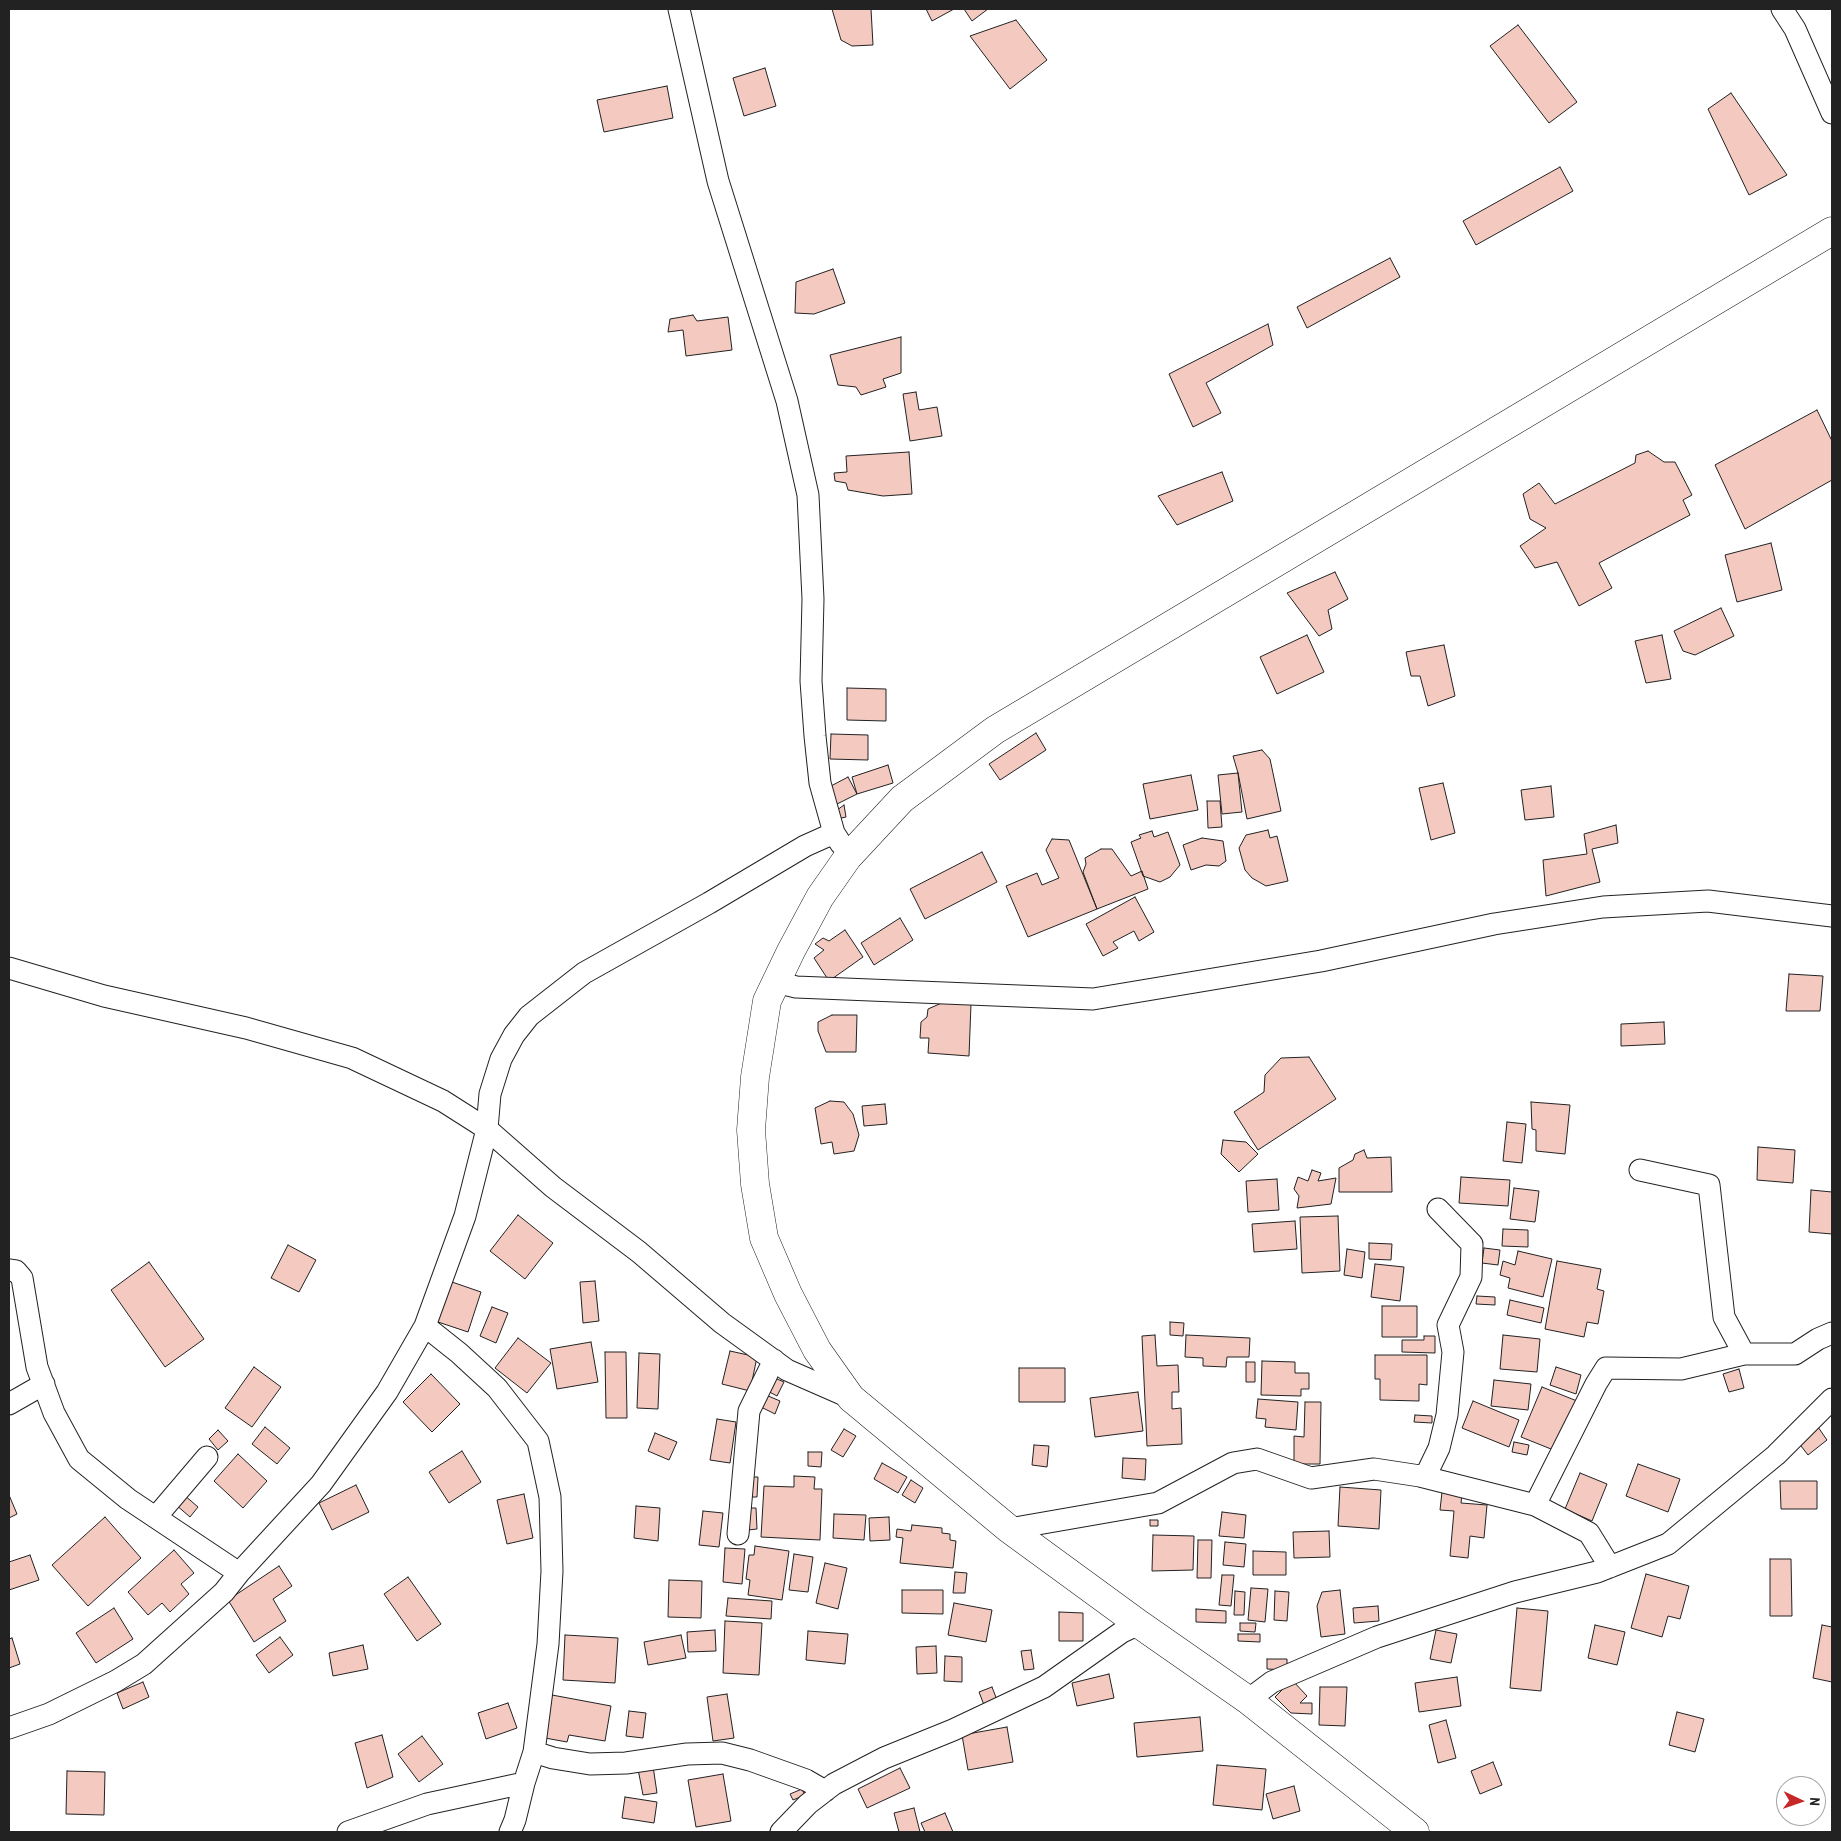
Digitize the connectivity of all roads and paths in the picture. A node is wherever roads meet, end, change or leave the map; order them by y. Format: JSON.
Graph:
{"nodes":[{"id":1,"x":679,"y":9,"type":"edge"},
{"id":2,"x":1782,"y":9,"type":"edge"},
{"id":3,"x":1832,"y":113,"type":"edge"},
{"id":4,"x":1832,"y":231,"type":"edge"},
{"id":5,"x":834,"y":833,"type":"junction"},
{"id":6,"x":848,"y":857,"type":"junction"},
{"id":7,"x":1832,"y":916,"type":"edge"},
{"id":8,"x":9,"y":968,"type":"edge"},
{"id":9,"x":776,"y":982,"type":"junction"},
{"id":10,"x":487,"y":1129,"type":"junction"},
{"id":11,"x":1640,"y":1170,"type":"dead end"},
{"id":12,"x":1438,"y":1209,"type":"dead end"},
{"id":13,"x":9,"y":1270,"type":"edge"},
{"id":14,"x":425,"y":1326,"type":"junction"},
{"id":15,"x":1832,"y":1332,"type":"edge"},
{"id":16,"x":1744,"y":1354,"type":"junction"},
{"id":17,"x":774,"y":1360,"type":"junction"},
{"id":18,"x":44,"y":1384,"type":"junction"},
{"id":19,"x":851,"y":1398,"type":"junction"},
{"id":20,"x":1832,"y":1399,"type":"edge"},
{"id":21,"x":9,"y":1404,"type":"edge"},
{"id":22,"x":207,"y":1457,"type":"dead end"},
{"id":23,"x":1426,"y":1477,"type":"junction"},
{"id":24,"x":1535,"y":1505,"type":"junction"},
{"id":25,"x":156,"y":1517,"type":"junction"},
{"id":26,"x":1010,"y":1529,"type":"junction"},
{"id":27,"x":738,"y":1534,"type":"dead end"},
{"id":28,"x":1610,"y":1567,"type":"junction"},
{"id":29,"x":239,"y":1573,"type":"junction"},
{"id":30,"x":1139,"y":1624,"type":"junction"},
{"id":31,"x":1248,"y":1700,"type":"junction"},
{"id":32,"x":9,"y":1728,"type":"edge"},
{"id":33,"x":534,"y":1752,"type":"junction"},
{"id":34,"x":524,"y":1783,"type":"junction"},
{"id":35,"x":825,"y":1791,"type":"junction"},
{"id":36,"x":348,"y":1832,"type":"edge"},
{"id":37,"x":510,"y":1832,"type":"edge"},
{"id":38,"x":781,"y":1832,"type":"edge"},
{"id":39,"x":1415,"y":1832,"type":"edge"}],
"edges":[{"from":1,"to":5,"type":"street"},
{"from":2,"to":3,"type":"street"},
{"from":4,"to":6,"type":"main road"},
{"from":5,"to":6,"type":"street"},
{"from":5,"to":10,"type":"street"},
{"from":6,"to":9,"type":"main road"},
{"from":7,"to":9,"type":"street"},
{"from":8,"to":10,"type":"street"},
{"from":9,"to":19,"type":"main road"},
{"from":10,"to":14,"type":"street"},
{"from":10,"to":17,"type":"street"},
{"from":11,"to":16,"type":"street"},
{"from":12,"to":23,"type":"street"},
{"from":13,"to":18,"type":"street"},
{"from":14,"to":29,"type":"street"},
{"from":14,"to":33,"type":"street"},
{"from":15,"to":16,"type":"street"},
{"from":16,"to":24,"type":"street"},
{"from":17,"to":19,"type":"street"},
{"from":17,"to":27,"type":"street"},
{"from":18,"to":21,"type":"street"},
{"from":18,"to":25,"type":"street"},
{"from":19,"to":26,"type":"main road"},
{"from":20,"to":28,"type":"street"},
{"from":22,"to":25,"type":"street"},
{"from":23,"to":24,"type":"street"},
{"from":23,"to":26,"type":"street"},
{"from":24,"to":28,"type":"street"},
{"from":25,"to":29,"type":"street"},
{"from":26,"to":30,"type":"main road"},
{"from":28,"to":31,"type":"street"},
{"from":29,"to":32,"type":"street"},
{"from":30,"to":31,"type":"main road"},
{"from":30,"to":35,"type":"street"},
{"from":31,"to":39,"type":"main road"},
{"from":33,"to":34,"type":"street"},
{"from":33,"to":35,"type":"street"},
{"from":34,"to":36,"type":"street"},
{"from":34,"to":37,"type":"street"},
{"from":35,"to":38,"type":"street"}]}
